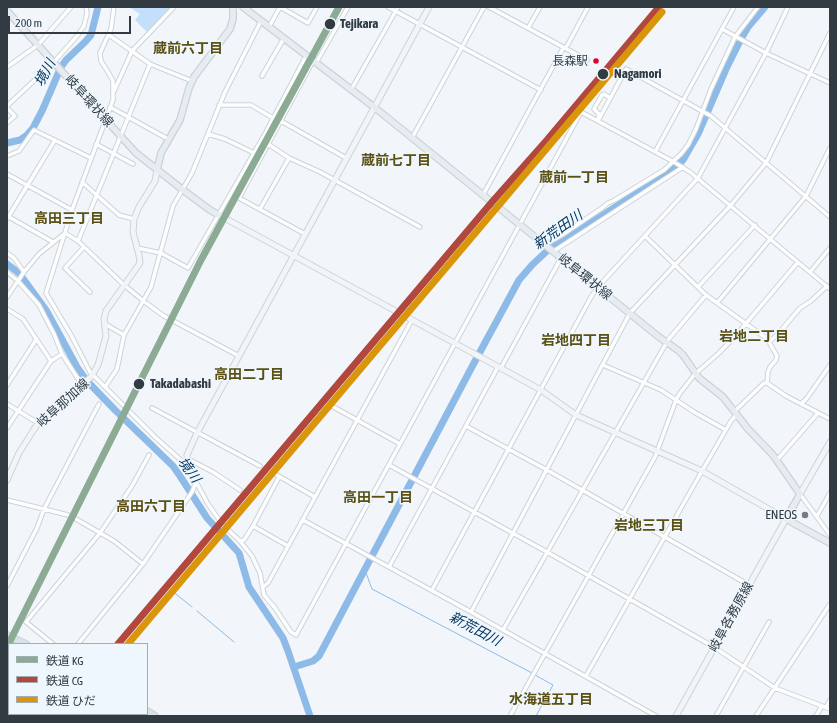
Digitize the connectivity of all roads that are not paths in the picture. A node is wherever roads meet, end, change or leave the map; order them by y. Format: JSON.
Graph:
{"nodes":[{"id":1,"x":71,"y":7,"type":"edge"},
{"id":2,"x":86,"y":7,"type":"edge"},
{"id":3,"x":114,"y":7,"type":"edge"},
{"id":4,"x":174,"y":7,"type":"edge"},
{"id":5,"x":233,"y":7,"type":"edge"},
{"id":6,"x":243,"y":7,"type":"edge"},
{"id":7,"x":280,"y":7,"type":"edge"},
{"id":8,"x":317,"y":7,"type":"edge"},
{"id":9,"x":348,"y":7,"type":"edge"},
{"id":10,"x":388,"y":7,"type":"edge"},
{"id":11,"x":429,"y":7,"type":"edge"},
{"id":12,"x":484,"y":7,"type":"edge"},
{"id":13,"x":489,"y":7,"type":"edge"},
{"id":14,"x":540,"y":7,"type":"edge"},
{"id":15,"x":588,"y":7,"type":"edge"},
{"id":16,"x":734,"y":7,"type":"edge"},
{"id":17,"x":758,"y":7,"type":"edge"},
{"id":18,"x":788,"y":7,"type":"edge"},
{"id":19,"x":397,"y":9,"type":"edge"},
{"id":20,"x":8,"y":13,"type":"edge"},
{"id":21,"x":260,"y":21,"type":"junction"},
{"id":22,"x":420,"y":24,"type":"junction"},
{"id":23,"x":269,"y":28,"type":"junction"},
{"id":24,"x":528,"y":28,"type":"junction"},
{"id":25,"x":722,"y":29,"type":"junction"},
{"id":26,"x":830,"y":33,"type":"edge"},
{"id":27,"x":109,"y":35,"type":"junction"},
{"id":28,"x":736,"y":37,"type":"junction"},
{"id":29,"x":284,"y":38,"type":"junction"},
{"id":30,"x":38,"y":45,"type":"junction"},
{"id":31,"x":462,"y":47,"type":"junction"},
{"id":32,"x":565,"y":48,"type":"junction"},
{"id":33,"x":132,"y":51,"type":"junction"},
{"id":34,"x":766,"y":53,"type":"junction"},
{"id":35,"x":306,"y":56,"type":"junction"},
{"id":36,"x":587,"y":60,"type":"dead end"},
{"id":37,"x":315,"y":62,"type":"junction"},
{"id":38,"x":54,"y":63,"type":"junction"},
{"id":39,"x":150,"y":64,"type":"junction"},
{"id":40,"x":7,"y":67,"type":"edge"},
{"id":41,"x":810,"y":74,"type":"junction"},
{"id":42,"x":262,"y":76,"type":"dead end"},
{"id":43,"x":192,"y":81,"type":"junction"},
{"id":44,"x":830,"y":83,"type":"edge"},
{"id":45,"x":351,"y":90,"type":"junction"},
{"id":46,"x":541,"y":90,"type":"junction"},
{"id":47,"x":114,"y":92,"type":"junction"},
{"id":48,"x":610,"y":98,"type":"junction"},
{"id":49,"x":683,"y":100,"type":"junction"},
{"id":50,"x":219,"y":105,"type":"junction"},
{"id":51,"x":7,"y":107,"type":"edge"},
{"id":52,"x":374,"y":107,"type":"junction"},
{"id":53,"x":110,"y":108,"type":"junction"},
{"id":54,"x":702,"y":111,"type":"junction"},
{"id":55,"x":129,"y":118,"type":"junction"},
{"id":56,"x":273,"y":118,"type":"junction"},
{"id":57,"x":105,"y":119,"type":"junction"},
{"id":58,"x":598,"y":120,"type":"junction"},
{"id":59,"x":280,"y":121,"type":"junction"},
{"id":60,"x":7,"y":123,"type":"edge"},
{"id":61,"x":725,"y":128,"type":"junction"},
{"id":62,"x":208,"y":134,"type":"junction"},
{"id":63,"x":120,"y":136,"type":"junction"},
{"id":64,"x":412,"y":138,"type":"junction"},
{"id":65,"x":168,"y":139,"type":"junction"},
{"id":66,"x":55,"y":140,"type":"junction"},
{"id":67,"x":96,"y":144,"type":"junction"},
{"id":68,"x":268,"y":144,"type":"junction"},
{"id":69,"x":830,"y":148,"type":"edge"},
{"id":70,"x":655,"y":152,"type":"junction"},
{"id":71,"x":113,"y":153,"type":"junction"},
{"id":72,"x":254,"y":153,"type":"junction"},
{"id":73,"x":7,"y":156,"type":"edge"},
{"id":74,"x":91,"y":158,"type":"junction"},
{"id":75,"x":289,"y":158,"type":"junction"},
{"id":76,"x":346,"y":158,"type":"junction"},
{"id":77,"x":674,"y":162,"type":"junction"},
{"id":78,"x":766,"y":163,"type":"junction"},
{"id":79,"x":133,"y":164,"type":"dead end"},
{"id":80,"x":682,"y":166,"type":"junction"},
{"id":81,"x":157,"y":170,"type":"junction"},
{"id":82,"x":7,"y":174,"type":"edge"},
{"id":83,"x":698,"y":178,"type":"junction"},
{"id":84,"x":334,"y":180,"type":"junction"},
{"id":85,"x":82,"y":182,"type":"junction"},
{"id":86,"x":28,"y":186,"type":"junction"},
{"id":87,"x":183,"y":190,"type":"junction"},
{"id":88,"x":483,"y":195,"type":"junction"},
{"id":89,"x":96,"y":196,"type":"junction"},
{"id":90,"x":806,"y":196,"type":"junction"},
{"id":91,"x":731,"y":205,"type":"junction"},
{"id":92,"x":260,"y":209,"type":"junction"},
{"id":93,"x":72,"y":210,"type":"junction"},
{"id":94,"x":219,"y":215,"type":"junction"},
{"id":95,"x":830,"y":217,"type":"edge"},
{"id":96,"x":8,"y":218,"type":"edge"},
{"id":97,"x":134,"y":219,"type":"junction"},
{"id":98,"x":520,"y":224,"type":"junction"},
{"id":99,"x":755,"y":226,"type":"junction"},
{"id":100,"x":420,"y":227,"type":"dead end"},
{"id":101,"x":65,"y":233,"type":"junction"},
{"id":102,"x":305,"y":234,"type":"junction"},
{"id":103,"x":645,"y":236,"type":"junction"},
{"id":104,"x":771,"y":239,"type":"junction"},
{"id":105,"x":78,"y":241,"type":"junction"},
{"id":106,"x":53,"y":242,"type":"junction"},
{"id":107,"x":546,"y":244,"type":"junction"},
{"id":108,"x":84,"y":247,"type":"junction"},
{"id":109,"x":137,"y":248,"type":"junction"},
{"id":110,"x":830,"y":248,"type":"edge"},
{"id":111,"x":554,"y":251,"type":"junction"},
{"id":112,"x":7,"y":252,"type":"edge"},
{"id":113,"x":161,"y":253,"type":"junction"},
{"id":114,"x":294,"y":255,"type":"junction"},
{"id":115,"x":561,"y":258,"type":"junction"},
{"id":116,"x":798,"y":262,"type":"junction"},
{"id":117,"x":675,"y":265,"type":"junction"},
{"id":118,"x":7,"y":272,"type":"edge"},
{"id":119,"x":24,"y":272,"type":"junction"},
{"id":120,"x":810,"y":272,"type":"junction"},
{"id":121,"x":18,"y":281,"type":"junction"},
{"id":122,"x":124,"y":285,"type":"junction"},
{"id":123,"x":598,"y":287,"type":"junction"},
{"id":124,"x":698,"y":287,"type":"junction"},
{"id":125,"x":829,"y":287,"type":"edge"},
{"id":126,"x":90,"y":292,"type":"dead end"},
{"id":127,"x":706,"y":295,"type":"junction"},
{"id":128,"x":7,"y":297,"type":"edge"},
{"id":129,"x":144,"y":301,"type":"junction"},
{"id":130,"x":717,"y":303,"type":"junction"},
{"id":131,"x":7,"y":309,"type":"edge"},
{"id":132,"x":630,"y":313,"type":"junction"},
{"id":133,"x":412,"y":320,"type":"junction"},
{"id":134,"x":746,"y":323,"type":"junction"},
{"id":135,"x":105,"y":324,"type":"junction"},
{"id":136,"x":124,"y":335,"type":"junction"},
{"id":137,"x":36,"y":340,"type":"junction"},
{"id":138,"x":666,"y":342,"type":"junction"},
{"id":139,"x":769,"y":342,"type":"junction"},
{"id":140,"x":455,"y":343,"type":"junction"},
{"id":141,"x":62,"y":354,"type":"junction"},
{"id":142,"x":239,"y":356,"type":"junction"},
{"id":143,"x":51,"y":361,"type":"junction"},
{"id":144,"x":603,"y":364,"type":"junction"},
{"id":145,"x":830,"y":365,"type":"edge"},
{"id":146,"x":500,"y":368,"type":"junction"},
{"id":147,"x":695,"y":374,"type":"junction"},
{"id":148,"x":92,"y":376,"type":"junction"},
{"id":149,"x":643,"y":382,"type":"junction"},
{"id":150,"x":767,"y":383,"type":"junction"},
{"id":151,"x":7,"y":385,"type":"edge"},
{"id":152,"x":83,"y":385,"type":"junction"},
{"id":153,"x":105,"y":387,"type":"junction"},
{"id":154,"x":541,"y":390,"type":"junction"},
{"id":155,"x":676,"y":400,"type":"junction"},
{"id":156,"x":7,"y":404,"type":"edge"},
{"id":157,"x":99,"y":404,"type":"dead end"},
{"id":158,"x":801,"y":404,"type":"junction"},
{"id":159,"x":152,"y":408,"type":"dead end"},
{"id":160,"x":18,"y":411,"type":"junction"},
{"id":161,"x":736,"y":413,"type":"junction"},
{"id":162,"x":818,"y":413,"type":"junction"},
{"id":163,"x":576,"y":415,"type":"junction"},
{"id":164,"x":830,"y":419,"type":"edge"},
{"id":165,"x":357,"y":421,"type":"junction"},
{"id":166,"x":38,"y":423,"type":"junction"},
{"id":167,"x":466,"y":426,"type":"junction"},
{"id":168,"x":7,"y":428,"type":"edge"},
{"id":169,"x":726,"y":430,"type":"junction"},
{"id":170,"x":615,"y":432,"type":"junction"},
{"id":171,"x":197,"y":433,"type":"junction"},
{"id":172,"x":830,"y":442,"type":"edge"},
{"id":173,"x":400,"y":444,"type":"junction"},
{"id":174,"x":509,"y":449,"type":"junction"},
{"id":175,"x":658,"y":452,"type":"junction"},
{"id":176,"x":149,"y":455,"type":"dead end"},
{"id":177,"x":188,"y":458,"type":"junction"},
{"id":178,"x":777,"y":460,"type":"junction"},
{"id":179,"x":389,"y":465,"type":"junction"},
{"id":180,"x":260,"y":466,"type":"dead end"},
{"id":181,"x":547,"y":470,"type":"junction"},
{"id":182,"x":702,"y":471,"type":"junction"},
{"id":183,"x":279,"y":477,"type":"junction"},
{"id":184,"x":7,"y":480,"type":"edge"},
{"id":185,"x":196,"y":484,"type":"junction"},
{"id":186,"x":432,"y":489,"type":"junction"},
{"id":187,"x":240,"y":490,"type":"dead end"},
{"id":188,"x":582,"y":490,"type":"junction"},
{"id":189,"x":830,"y":493,"type":"edge"},
{"id":190,"x":800,"y":494,"type":"junction"},
{"id":191,"x":315,"y":497,"type":"junction"},
{"id":192,"x":7,"y":500,"type":"edge"},
{"id":193,"x":44,"y":509,"type":"junction"},
{"id":194,"x":475,"y":512,"type":"junction"},
{"id":195,"x":624,"y":513,"type":"junction"},
{"id":196,"x":68,"y":515,"type":"dead end"},
{"id":197,"x":817,"y":516,"type":"junction"},
{"id":198,"x":76,"y":519,"type":"dead end"},
{"id":199,"x":786,"y":519,"type":"junction"},
{"id":200,"x":302,"y":520,"type":"junction"},
{"id":201,"x":253,"y":526,"type":"junction"},
{"id":202,"x":100,"y":533,"type":"junction"},
{"id":203,"x":513,"y":533,"type":"junction"},
{"id":204,"x":830,"y":535,"type":"edge"},
{"id":205,"x":665,"y":537,"type":"junction"},
{"id":206,"x":240,"y":541,"type":"junction"},
{"id":207,"x":830,"y":543,"type":"edge"},
{"id":208,"x":346,"y":544,"type":"junction"},
{"id":209,"x":288,"y":546,"type":"junction"},
{"id":210,"x":547,"y":552,"type":"junction"},
{"id":211,"x":144,"y":564,"type":"junction"},
{"id":212,"x":389,"y":567,"type":"junction"},
{"id":213,"x":589,"y":575,"type":"junction"},
{"id":214,"x":749,"y":585,"type":"junction"},
{"id":215,"x":7,"y":586,"type":"edge"},
{"id":216,"x":263,"y":587,"type":"junction"},
{"id":217,"x":432,"y":590,"type":"junction"},
{"id":218,"x":630,"y":599,"type":"junction"},
{"id":219,"x":830,"y":604,"type":"edge"},
{"id":220,"x":471,"y":612,"type":"junction"},
{"id":221,"x":769,"y":622,"type":"dead end"},
{"id":222,"x":503,"y":630,"type":"junction"},
{"id":223,"x":7,"y":635,"type":"edge"},
{"id":224,"x":24,"y":643,"type":"edge"},
{"id":225,"x":51,"y":643,"type":"edge"},
{"id":226,"x":79,"y":643,"type":"edge"},
{"id":227,"x":714,"y":646,"type":"junction"},
{"id":228,"x":545,"y":653,"type":"junction"},
{"id":229,"x":744,"y":667,"type":"junction"},
{"id":230,"x":586,"y":676,"type":"junction"},
{"id":231,"x":775,"y":688,"type":"junction"},
{"id":232,"x":830,"y":700,"type":"edge"},
{"id":233,"x":826,"y":707,"type":"edge"},
{"id":234,"x":510,"y":716,"type":"edge"},
{"id":235,"x":656,"y":716,"type":"edge"},
{"id":236,"x":676,"y":716,"type":"edge"},
{"id":237,"x":716,"y":716,"type":"edge"},
{"id":238,"x":756,"y":716,"type":"edge"},
{"id":239,"x":816,"y":716,"type":"edge"}],
"edges":[{"from":1,"to":30,"type":"street"},
{"from":2,"to":38,"type":"street"},
{"from":3,"to":27,"type":"street"},
{"from":4,"to":33,"type":"street"},
{"from":5,"to":43,"type":"main road"},
{"from":6,"to":21,"type":"main road","name":"岐阜環状線"},
{"from":7,"to":8,"type":"street"},
{"from":7,"to":23,"type":"street"},
{"from":9,"to":37,"type":"street"},
{"from":10,"to":19,"type":"street"},
{"from":11,"to":22,"type":"street"},
{"from":12,"to":31,"type":"street"},
{"from":13,"to":24,"type":"street"},
{"from":14,"to":24,"type":"street"},
{"from":15,"to":32,"type":"street"},
{"from":16,"to":25,"type":"street"},
{"from":17,"to":28,"type":"street"},
{"from":18,"to":34,"type":"street"},
{"from":19,"to":22,"type":"street"},
{"from":19,"to":45,"type":"street"},
{"from":20,"to":30,"type":"main road","name":"岐阜環状線"},
{"from":21,"to":23,"type":"main road","name":"岐阜環状線"},
{"from":21,"to":50,"type":"street"},
{"from":22,"to":31,"type":"street"},
{"from":22,"to":52,"type":"street"},
{"from":23,"to":29,"type":"main road","name":"岐阜環状線"},
{"from":24,"to":32,"type":"street"},
{"from":25,"to":28,"type":"street"},
{"from":25,"to":49,"type":"street"},
{"from":26,"to":41,"type":"street"},
{"from":27,"to":33,"type":"street"},
{"from":27,"to":47,"type":"street"},
{"from":28,"to":34,"type":"street"},
{"from":28,"to":54,"type":"street"},
{"from":29,"to":35,"type":"main road","name":"岐阜環状線"},
{"from":29,"to":42,"type":"street"},
{"from":30,"to":38,"type":"main road","name":"岐阜環状線"},
{"from":30,"to":40,"type":"street"},
{"from":31,"to":46,"type":"street"},
{"from":31,"to":64,"type":"street"},
{"from":32,"to":36,"type":"street"},
{"from":32,"to":46,"type":"street"},
{"from":33,"to":39,"type":"street"},
{"from":33,"to":47,"type":"street"},
{"from":34,"to":41,"type":"street"},
{"from":34,"to":61,"type":"street"},
{"from":35,"to":37,"type":"main road","name":"岐阜環状線"},
{"from":35,"to":56,"type":"street"},
{"from":37,"to":45,"type":"main road","name":"岐阜環状線"},
{"from":37,"to":59,"type":"street"},
{"from":38,"to":51,"type":"street"},
{"from":38,"to":57,"type":"main road","name":"岐阜環状線"},
{"from":39,"to":43,"type":"street"},
{"from":39,"to":55,"type":"street"},
{"from":41,"to":44,"type":"street"},
{"from":41,"to":78,"type":"street"},
{"from":43,"to":65,"type":"main road"},
{"from":45,"to":52,"type":"main road","name":"岐阜環状線"},
{"from":46,"to":88,"type":"street"},
{"from":47,"to":53,"type":"street"},
{"from":48,"to":49,"type":"street"},
{"from":48,"to":58,"type":"street"},
{"from":48,"to":58,"type":"street"},
{"from":49,"to":54,"type":"street"},
{"from":49,"to":70,"type":"street"},
{"from":50,"to":56,"type":"street"},
{"from":50,"to":62,"type":"street"},
{"from":51,"to":60,"type":"street"},
{"from":52,"to":64,"type":"main road","name":"岐阜環状線"},
{"from":52,"to":76,"type":"street"},
{"from":53,"to":55,"type":"street"},
{"from":53,"to":57,"type":"street"},
{"from":54,"to":61,"type":"street"},
{"from":54,"to":77,"type":"street"},
{"from":55,"to":63,"type":"street"},
{"from":55,"to":65,"type":"street"},
{"from":56,"to":72,"type":"street"},
{"from":57,"to":63,"type":"main road","name":"岐阜環状線"},
{"from":57,"to":67,"type":"street"},
{"from":58,"to":70,"type":"street"},
{"from":58,"to":98,"type":"street"},
{"from":59,"to":68,"type":"street"},
{"from":59,"to":76,"type":"street"},
{"from":61,"to":78,"type":"street"},
{"from":61,"to":83,"type":"street"},
{"from":62,"to":72,"type":"street"},
{"from":62,"to":87,"type":"street"},
{"from":63,"to":71,"type":"street"},
{"from":63,"to":81,"type":"main road","name":"岐阜環状線"},
{"from":64,"to":88,"type":"main road","name":"岐阜環状線"},
{"from":65,"to":81,"type":"main road"},
{"from":66,"to":73,"type":"street"},
{"from":66,"to":74,"type":"street"},
{"from":66,"to":86,"type":"street"},
{"from":67,"to":71,"type":"street"},
{"from":67,"to":74,"type":"street"},
{"from":68,"to":75,"type":"street"},
{"from":68,"to":92,"type":"street"},
{"from":69,"to":90,"type":"street"},
{"from":70,"to":77,"type":"street"},
{"from":71,"to":79,"type":"street"},
{"from":71,"to":89,"type":"street"},
{"from":72,"to":94,"type":"street"},
{"from":74,"to":85,"type":"street"},
{"from":75,"to":84,"type":"street"},
{"from":75,"to":92,"type":"street"},
{"from":76,"to":84,"type":"street"},
{"from":77,"to":80,"type":"street"},
{"from":77,"to":107,"type":"street"},
{"from":78,"to":90,"type":"street"},
{"from":78,"to":91,"type":"street"},
{"from":80,"to":83,"type":"street"},
{"from":80,"to":111,"type":"street"},
{"from":81,"to":87,"type":"main road","name":"岐阜環状線"},
{"from":81,"to":97,"type":"street","name":"岐阜那加線"},
{"from":82,"to":86,"type":"street"},
{"from":83,"to":91,"type":"street"},
{"from":83,"to":103,"type":"street"},
{"from":84,"to":100,"type":"street"},
{"from":84,"to":102,"type":"street"},
{"from":85,"to":89,"type":"street"},
{"from":85,"to":93,"type":"street"},
{"from":86,"to":93,"type":"street"},
{"from":86,"to":96,"type":"street"},
{"from":87,"to":94,"type":"main road","name":"岐阜環状線"},
{"from":87,"to":113,"type":"street"},
{"from":88,"to":98,"type":"main road","name":"岐阜環状線"},
{"from":89,"to":97,"type":"street"},
{"from":89,"to":105,"type":"street"},
{"from":90,"to":95,"type":"street"},
{"from":90,"to":104,"type":"street"},
{"from":91,"to":99,"type":"street"},
{"from":91,"to":117,"type":"street"},
{"from":92,"to":102,"type":"street"},
{"from":93,"to":101,"type":"street"},
{"from":94,"to":113,"type":"street"},
{"from":94,"to":114,"type":"street"},
{"from":96,"to":106,"type":"street"},
{"from":97,"to":109,"type":"street","name":"岐阜那加線"},
{"from":98,"to":107,"type":"main road","name":"岐阜環状線"},
{"from":98,"to":140,"type":"street"},
{"from":99,"to":104,"type":"street"},
{"from":99,"to":124,"type":"street"},
{"from":101,"to":105,"type":"street"},
{"from":101,"to":106,"type":"street"},
{"from":101,"to":148,"type":"street"},
{"from":102,"to":114,"type":"street"},
{"from":103,"to":117,"type":"street"},
{"from":103,"to":123,"type":"street"},
{"from":104,"to":116,"type":"street"},
{"from":104,"to":130,"type":"street"},
{"from":105,"to":108,"type":"street"},
{"from":106,"to":119,"type":"street"},
{"from":107,"to":111,"type":"main road","name":"岐阜環状線"},
{"from":108,"to":122,"type":"street"},
{"from":108,"to":126,"type":"street"},
{"from":109,"to":113,"type":"street"},
{"from":109,"to":122,"type":"street","name":"岐阜那加線"},
{"from":110,"to":120,"type":"street"},
{"from":111,"to":115,"type":"main road","name":"岐阜環状線"},
{"from":112,"to":119,"type":"street"},
{"from":113,"to":129,"type":"street"},
{"from":114,"to":133,"type":"street"},
{"from":114,"to":142,"type":"street"},
{"from":115,"to":123,"type":"main road","name":"岐阜環状線"},
{"from":115,"to":146,"type":"street"},
{"from":116,"to":120,"type":"street"},
{"from":116,"to":134,"type":"street"},
{"from":117,"to":124,"type":"street"},
{"from":117,"to":132,"type":"street"},
{"from":118,"to":121,"type":"street"},
{"from":119,"to":121,"type":"street"},
{"from":120,"to":125,"type":"street"},
{"from":121,"to":128,"type":"street"},
{"from":121,"to":141,"type":"street"},
{"from":122,"to":129,"type":"street"},
{"from":122,"to":135,"type":"street","name":"岐阜那加線"},
{"from":123,"to":132,"type":"main road","name":"岐阜環状線"},
{"from":123,"to":154,"type":"street"},
{"from":124,"to":127,"type":"street"},
{"from":125,"to":139,"type":"street"},
{"from":127,"to":130,"type":"street"},
{"from":127,"to":138,"type":"street"},
{"from":129,"to":136,"type":"street"},
{"from":129,"to":142,"type":"street"},
{"from":130,"to":134,"type":"street"},
{"from":131,"to":137,"type":"street"},
{"from":132,"to":138,"type":"main road","name":"岐阜環状線"},
{"from":132,"to":144,"type":"street"},
{"from":133,"to":140,"type":"street"},
{"from":133,"to":165,"type":"street"},
{"from":134,"to":139,"type":"street"},
{"from":134,"to":147,"type":"street"},
{"from":135,"to":136,"type":"street"},
{"from":135,"to":148,"type":"street","name":"岐阜那加線"},
{"from":136,"to":153,"type":"street"},
{"from":137,"to":143,"type":"street"},
{"from":137,"to":151,"type":"street"},
{"from":138,"to":147,"type":"main road","name":"岐阜環状線"},
{"from":138,"to":149,"type":"street"},
{"from":139,"to":150,"type":"street"},
{"from":140,"to":146,"type":"street"},
{"from":140,"to":173,"type":"street"},
{"from":141,"to":143,"type":"street"},
{"from":141,"to":152,"type":"street"},
{"from":142,"to":171,"type":"street"},
{"from":143,"to":160,"type":"street"},
{"from":144,"to":149,"type":"street"},
{"from":144,"to":163,"type":"street"},
{"from":145,"to":158,"type":"street"},
{"from":146,"to":154,"type":"street"},
{"from":146,"to":167,"type":"street"},
{"from":147,"to":155,"type":"street"},
{"from":147,"to":161,"type":"main road","name":"岐阜環状線"},
{"from":148,"to":152,"type":"street","name":"岐阜那加線"},
{"from":148,"to":153,"type":"street"},
{"from":149,"to":155,"type":"street"},
{"from":149,"to":170,"type":"street"},
{"from":150,"to":158,"type":"street"},
{"from":150,"to":161,"type":"street"},
{"from":152,"to":166,"type":"street","name":"岐阜那加線"},
{"from":153,"to":185,"type":"street"},
{"from":154,"to":163,"type":"street"},
{"from":154,"to":174,"type":"street"},
{"from":155,"to":169,"type":"street"},
{"from":155,"to":175,"type":"street"},
{"from":156,"to":160,"type":"street"},
{"from":157,"to":193,"type":"street"},
{"from":158,"to":162,"type":"street"},
{"from":159,"to":171,"type":"street"},
{"from":160,"to":166,"type":"street"},
{"from":160,"to":168,"type":"street"},
{"from":161,"to":169,"type":"street"},
{"from":161,"to":178,"type":"main road","name":"岐阜環状線"},
{"from":162,"to":164,"type":"street"},
{"from":162,"to":178,"type":"street"},
{"from":163,"to":170,"type":"street"},
{"from":163,"to":181,"type":"street"},
{"from":165,"to":173,"type":"street"},
{"from":165,"to":183,"type":"street"},
{"from":165,"to":191,"type":"street"},
{"from":166,"to":184,"type":"street","name":"岐阜那加線"},
{"from":167,"to":174,"type":"street"},
{"from":167,"to":186,"type":"street"},
{"from":169,"to":182,"type":"street"},
{"from":170,"to":175,"type":"street"},
{"from":170,"to":188,"type":"street"},
{"from":171,"to":177,"type":"street"},
{"from":171,"to":180,"type":"street"},
{"from":172,"to":190,"type":"street"},
{"from":173,"to":179,"type":"street"},
{"from":174,"to":181,"type":"street"},
{"from":174,"to":194,"type":"street"},
{"from":175,"to":182,"type":"street"},
{"from":175,"to":195,"type":"street"},
{"from":176,"to":202,"type":"street"},
{"from":177,"to":185,"type":"street"},
{"from":177,"to":187,"type":"street"},
{"from":178,"to":190,"type":"main road","name":"岐阜環状線"},
{"from":179,"to":186,"type":"street"},
{"from":179,"to":208,"type":"street"},
{"from":181,"to":188,"type":"street"},
{"from":181,"to":203,"type":"street"},
{"from":182,"to":199,"type":"street"},
{"from":182,"to":205,"type":"street"},
{"from":183,"to":191,"type":"street"},
{"from":183,"to":201,"type":"street"},
{"from":185,"to":206,"type":"street"},
{"from":185,"to":211,"type":"street"},
{"from":186,"to":194,"type":"street"},
{"from":186,"to":212,"type":"street"},
{"from":188,"to":195,"type":"street"},
{"from":188,"to":210,"type":"street"},
{"from":189,"to":197,"type":"street"},
{"from":190,"to":197,"type":"street"},
{"from":190,"to":199,"type":"main road"},
{"from":191,"to":200,"type":"street"},
{"from":192,"to":193,"type":"street"},
{"from":193,"to":196,"type":"street"},
{"from":193,"to":215,"type":"street"},
{"from":194,"to":203,"type":"street"},
{"from":194,"to":217,"type":"street"},
{"from":195,"to":205,"type":"street"},
{"from":195,"to":213,"type":"street"},
{"from":197,"to":204,"type":"street"},
{"from":198,"to":202,"type":"street"},
{"from":199,"to":207,"type":"main road"},
{"from":199,"to":214,"type":"street","name":"岐阜各務原線"},
{"from":200,"to":208,"type":"street"},
{"from":200,"to":209,"type":"street"},
{"from":201,"to":206,"type":"street"},
{"from":201,"to":209,"type":"street"},
{"from":202,"to":211,"type":"street"},
{"from":202,"to":225,"type":"street"},
{"from":203,"to":210,"type":"street"},
{"from":203,"to":220,"type":"street"},
{"from":205,"to":214,"type":"street"},
{"from":205,"to":218,"type":"street"},
{"from":206,"to":216,"type":"street"},
{"from":208,"to":212,"type":"street"},
{"from":208,"to":216,"type":"street"},
{"from":209,"to":216,"type":"street"},
{"from":210,"to":213,"type":"street"},
{"from":210,"to":222,"type":"street"},
{"from":211,"to":226,"type":"street"},
{"from":212,"to":217,"type":"street"},
{"from":213,"to":218,"type":"street"},
{"from":213,"to":228,"type":"street"},
{"from":214,"to":227,"type":"street","name":"岐阜各務原線"},
{"from":217,"to":220,"type":"street"},
{"from":218,"to":227,"type":"street"},
{"from":218,"to":230,"type":"street"},
{"from":219,"to":231,"type":"street"},
{"from":220,"to":222,"type":"street"},
{"from":221,"to":229,"type":"street"},
{"from":222,"to":228,"type":"street"},
{"from":223,"to":224,"type":"highway"},
{"from":227,"to":229,"type":"street"},
{"from":227,"to":236,"type":"street","name":"岐阜各務原線"},
{"from":228,"to":230,"type":"street"},
{"from":228,"to":234,"type":"street"},
{"from":229,"to":231,"type":"street"},
{"from":229,"to":237,"type":"street"},
{"from":230,"to":235,"type":"street"},
{"from":231,"to":233,"type":"street"},
{"from":231,"to":238,"type":"street"},
{"from":232,"to":233,"type":"street"},
{"from":233,"to":239,"type":"street"}]}
